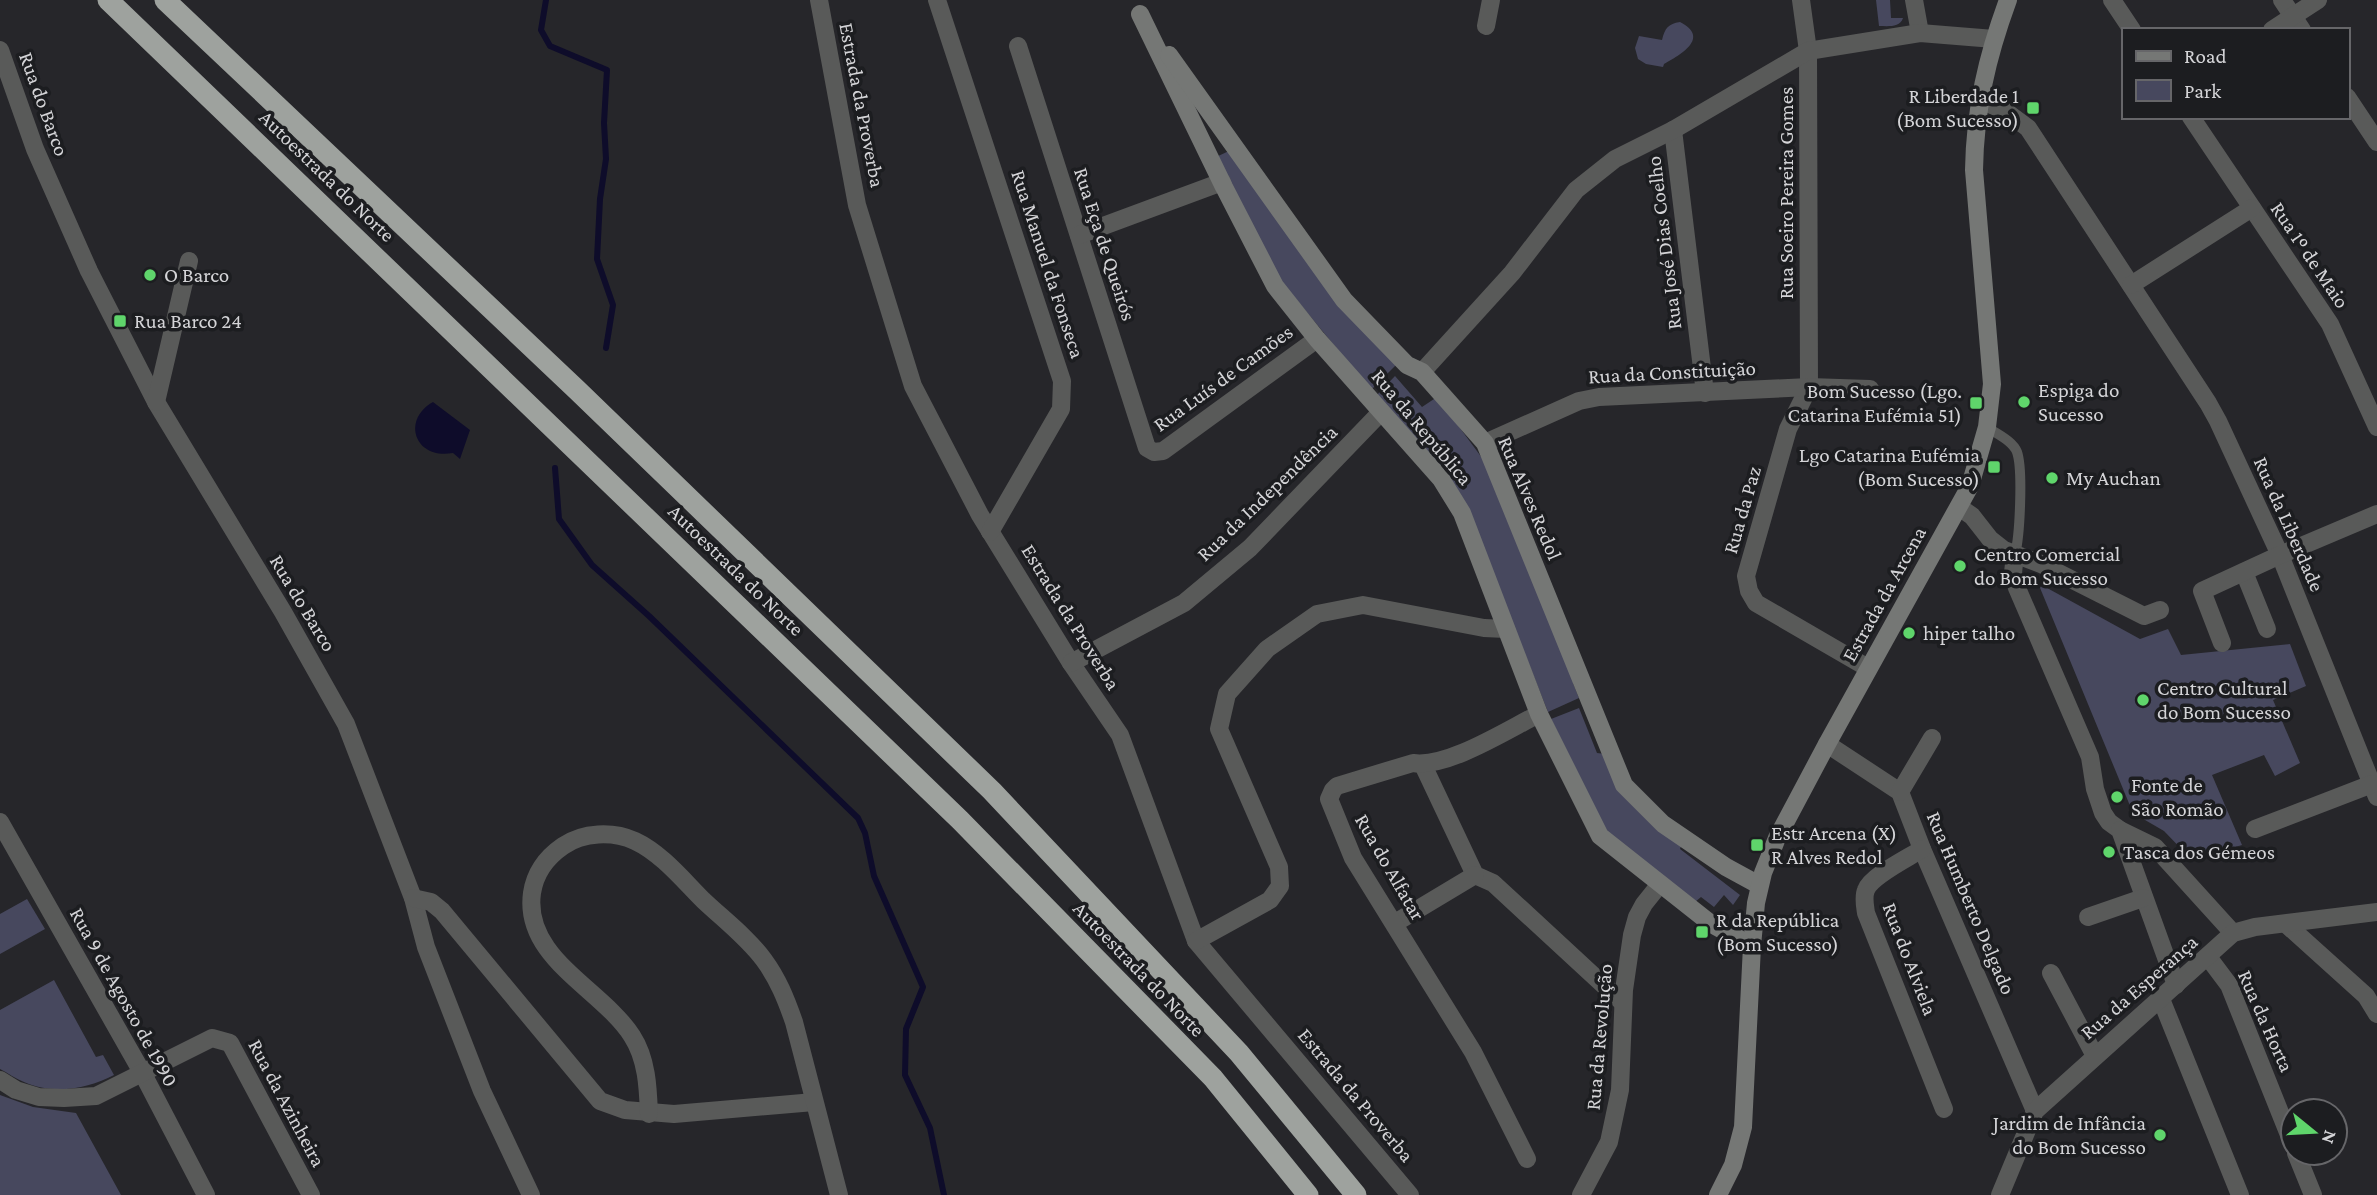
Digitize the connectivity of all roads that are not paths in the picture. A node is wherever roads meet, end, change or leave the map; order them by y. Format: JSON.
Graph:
{"nodes":[{"id":1,"x":108,"y":0,"type":"edge"},
{"id":2,"x":165,"y":0,"type":"edge"},
{"id":3,"x":819,"y":0,"type":"edge"},
{"id":4,"x":937,"y":0,"type":"edge"},
{"id":5,"x":1491,"y":0,"type":"edge"},
{"id":6,"x":1801,"y":0,"type":"edge"},
{"id":7,"x":1914,"y":0,"type":"edge"},
{"id":8,"x":2008,"y":0,"type":"edge"},
{"id":9,"x":2112,"y":0,"type":"edge"},
{"id":10,"x":2282,"y":0,"type":"edge"},
{"id":11,"x":2318,"y":0,"type":"edge"},
{"id":12,"x":1136,"y":7,"type":"edge"},
{"id":13,"x":2297,"y":23,"type":"edge"},
{"id":14,"x":1486,"y":26,"type":"dead end"},
{"id":15,"x":2131,"y":28,"type":"edge"},
{"id":16,"x":2279,"y":28,"type":"edge"},
{"id":17,"x":1920,"y":33,"type":"junction"},
{"id":18,"x":1994,"y":39,"type":"junction"},
{"id":19,"x":1018,"y":46,"type":"dead end"},
{"id":20,"x":0,"y":50,"type":"edge"},
{"id":21,"x":1808,"y":51,"type":"junction"},
{"id":22,"x":1979,"y":99,"type":"junction"},
{"id":23,"x":2349,"y":100,"type":"edge"},
{"id":24,"x":2192,"y":119,"type":"edge"},
{"id":25,"x":1673,"y":130,"type":"junction"},
{"id":26,"x":2377,"y":142,"type":"edge"},
{"id":27,"x":1222,"y":182,"type":"junction"},
{"id":28,"x":2252,"y":208,"type":"junction"},
{"id":29,"x":1079,"y":235,"type":"junction"},
{"id":30,"x":189,"y":261,"type":"dead end"},
{"id":31,"x":2131,"y":285,"type":"junction"},
{"id":32,"x":1317,"y":339,"type":"junction"},
{"id":33,"x":1422,"y":372,"type":"junction"},
{"id":34,"x":1809,"y":387,"type":"junction"},
{"id":35,"x":1870,"y":389,"type":"dead end"},
{"id":36,"x":1705,"y":393,"type":"junction"},
{"id":37,"x":156,"y":402,"type":"junction"},
{"id":38,"x":1381,"y":412,"type":"junction"},
{"id":39,"x":1987,"y":427,"type":"junction"},
{"id":40,"x":2377,"y":427,"type":"edge"},
{"id":41,"x":1485,"y":443,"type":"junction"},
{"id":42,"x":1154,"y":452,"type":"joint"},
{"id":43,"x":1959,"y":507,"type":"junction"},
{"id":44,"x":2377,"y":514,"type":"edge"},
{"id":45,"x":990,"y":532,"type":"junction"},
{"id":46,"x":2015,"y":554,"type":"junction"},
{"id":47,"x":2280,"y":555,"type":"junction"},
{"id":48,"x":2244,"y":572,"type":"junction"},
{"id":49,"x":2160,"y":610,"type":"dead end"},
{"id":50,"x":1506,"y":629,"type":"junction"},
{"id":51,"x":2267,"y":629,"type":"dead end"},
{"id":52,"x":2222,"y":643,"type":"dead end"},
{"id":53,"x":1071,"y":663,"type":"junction"},
{"id":54,"x":1868,"y":668,"type":"junction"},
{"id":55,"x":1539,"y":713,"type":"junction"},
{"id":56,"x":1932,"y":738,"type":"dead end"},
{"id":57,"x":1827,"y":744,"type":"junction"},
{"id":58,"x":1423,"y":765,"type":"junction"},
{"id":59,"x":2374,"y":790,"type":"edge"},
{"id":60,"x":1900,"y":792,"type":"junction"},
{"id":61,"x":0,"y":822,"type":"edge"},
{"id":62,"x":2255,"y":829,"type":"dead end"},
{"id":63,"x":2120,"y":830,"type":"junction"},
{"id":64,"x":1922,"y":849,"type":"junction"},
{"id":65,"x":1475,"y":875,"type":"junction"},
{"id":66,"x":1660,"y":884,"type":"junction"},
{"id":67,"x":1759,"y":885,"type":"junction"},
{"id":68,"x":413,"y":898,"type":"junction"},
{"id":69,"x":2143,"y":898,"type":"junction"},
{"id":70,"x":2377,"y":912,"type":"edge"},
{"id":71,"x":2088,"y":917,"type":"dead end"},
{"id":72,"x":1395,"y":923,"type":"junction"},
{"id":73,"x":2286,"y":924,"type":"junction"},
{"id":74,"x":2233,"y":933,"type":"junction"},
{"id":75,"x":1196,"y":941,"type":"junction"},
{"id":76,"x":1752,"y":946,"type":"junction"},
{"id":77,"x":2208,"y":957,"type":"junction"},
{"id":78,"x":2051,"y":973,"type":"dead end"},
{"id":79,"x":2176,"y":985,"type":"junction"},
{"id":80,"x":2161,"y":999,"type":"junction"},
{"id":81,"x":1623,"y":1003,"type":"junction"},
{"id":82,"x":2377,"y":1014,"type":"edge"},
{"id":83,"x":2095,"y":1056,"type":"junction"},
{"id":84,"x":143,"y":1074,"type":"junction"},
{"id":85,"x":0,"y":1080,"type":"edge"},
{"id":86,"x":814,"y":1102,"type":"junction"},
{"id":87,"x":1944,"y":1109,"type":"dead end"},
{"id":88,"x":2279,"y":1110,"type":"edge"},
{"id":89,"x":2035,"y":1111,"type":"junction"},
{"id":90,"x":649,"y":1114,"type":"junction"},
{"id":91,"x":1527,"y":1159,"type":"dead end"},
{"id":92,"x":2302,"y":1167,"type":"edge"},
{"id":93,"x":206,"y":1195,"type":"edge"},
{"id":94,"x":311,"y":1195,"type":"edge"},
{"id":95,"x":531,"y":1195,"type":"edge"},
{"id":96,"x":839,"y":1195,"type":"edge"},
{"id":97,"x":1308,"y":1195,"type":"edge"},
{"id":98,"x":1356,"y":1195,"type":"edge"},
{"id":99,"x":1410,"y":1195,"type":"edge"},
{"id":100,"x":1581,"y":1195,"type":"edge"},
{"id":101,"x":1718,"y":1195,"type":"edge"},
{"id":102,"x":2000,"y":1195,"type":"edge"},
{"id":103,"x":2240,"y":1195,"type":"edge"},
{"id":104,"x":2313,"y":1195,"type":"edge"}],
"edges":[{"from":1,"to":97,"type":"highway","name":"Autoestrada do Norte"},
{"from":2,"to":98,"type":"highway","name":"Autoestrada do Norte"},
{"from":3,"to":45,"type":"street","name":"Estrada da Proverba"},
{"from":4,"to":45,"type":"street","name":"Rua Manuel da Fonseca"},
{"from":5,"to":14,"type":"street"},
{"from":6,"to":21,"type":"street","name":"Rua Soeiro Pereira Gomes"},
{"from":7,"to":17,"type":"street"},
{"from":8,"to":18,"type":"street","name":"Estrada da Arcena"},
{"from":9,"to":15,"type":"street"},
{"from":10,"to":13,"type":"street"},
{"from":11,"to":13,"type":"street"},
{"from":12,"to":27,"type":"street","name":"Rua da República"},
{"from":12,"to":33,"type":"street","name":"Rua Alves Redol"},
{"from":13,"to":16,"type":"street"},
{"from":17,"to":18,"type":"street"},
{"from":17,"to":21,"type":"street"},
{"from":18,"to":22,"type":"street","name":"Estrada da Arcena"},
{"from":19,"to":29,"type":"street","name":"Rua Eça de Queirós"},
{"from":20,"to":37,"type":"street","name":"Rua do Barco"},
{"from":21,"to":25,"type":"street"},
{"from":21,"to":34,"type":"street","name":"Rua Soeiro Pereira Gomes"},
{"from":22,"to":31,"type":"street","name":"Rua da Liberdade"},
{"from":22,"to":39,"type":"street","name":"Estrada da Arcena"},
{"from":23,"to":26,"type":"street"},
{"from":24,"to":28,"type":"street","name":"Rua 1º de Maio"},
{"from":25,"to":33,"type":"street"},
{"from":25,"to":36,"type":"street","name":"Rua José Dias Coelho"},
{"from":27,"to":29,"type":"street"},
{"from":27,"to":32,"type":"street","name":"Rua da República"},
{"from":28,"to":31,"type":"street"},
{"from":28,"to":40,"type":"street","name":"Rua 1º de Maio"},
{"from":29,"to":42,"type":"street","name":"Rua Eça de Queirós"},
{"from":30,"to":37,"type":"street"},
{"from":31,"to":47,"type":"street","name":"Rua da Liberdade"},
{"from":32,"to":38,"type":"street","name":"Rua da República"},
{"from":32,"to":42,"type":"street","name":"Rua Luís de Camões"},
{"from":33,"to":41,"type":"street","name":"Rua Alves Redol"},
{"from":34,"to":35,"type":"street","name":"Rua da Constituição"},
{"from":34,"to":36,"type":"street","name":"Rua da Constituição"},
{"from":34,"to":54,"type":"street","name":"Rua da Paz"},
{"from":36,"to":41,"type":"street","name":"Rua da Constituição"},
{"from":37,"to":68,"type":"street","name":"Rua do Barco"},
{"from":38,"to":50,"type":"street","name":"Rua da República"},
{"from":38,"to":53,"type":"street","name":"Rua da Independência"},
{"from":39,"to":43,"type":"street","name":"Estrada da Arcena"},
{"from":39,"to":46,"type":"lane"},
{"from":41,"to":67,"type":"street","name":"Rua Alves Redol"},
{"from":43,"to":46,"type":"street"},
{"from":43,"to":54,"type":"street","name":"Estrada da Arcena"},
{"from":44,"to":47,"type":"street"},
{"from":45,"to":53,"type":"street","name":"Estrada da Proverba"},
{"from":46,"to":49,"type":"street"},
{"from":46,"to":63,"type":"street"},
{"from":47,"to":48,"type":"street"},
{"from":47,"to":59,"type":"street","name":"Rua da Liberdade"},
{"from":48,"to":51,"type":"street"},
{"from":48,"to":52,"type":"street"},
{"from":50,"to":55,"type":"street","name":"Rua da República"},
{"from":50,"to":75,"type":"street"},
{"from":53,"to":75,"type":"street","name":"Estrada da Proverba"},
{"from":54,"to":57,"type":"street","name":"Estrada da Arcena"},
{"from":55,"to":58,"type":"street","name":"Rua do Alfatar"},
{"from":55,"to":66,"type":"street","name":"Rua da República"},
{"from":56,"to":60,"type":"street"},
{"from":57,"to":60,"type":"street"},
{"from":57,"to":67,"type":"street","name":"Estrada da Arcena"},
{"from":58,"to":65,"type":"street"},
{"from":58,"to":72,"type":"street","name":"Rua do Alfatar"},
{"from":59,"to":62,"type":"street"},
{"from":60,"to":64,"type":"street","name":"Rua Humberto Delgado"},
{"from":61,"to":84,"type":"street","name":"Rua 9 de Agosto de 1990"},
{"from":63,"to":69,"type":"street"},
{"from":63,"to":74,"type":"street"},
{"from":64,"to":87,"type":"street","name":"Rua do Alviela"},
{"from":64,"to":89,"type":"street","name":"Rua Humberto Delgado"},
{"from":65,"to":72,"type":"street"},
{"from":65,"to":81,"type":"street"},
{"from":66,"to":76,"type":"street","name":"Rua da República"},
{"from":66,"to":81,"type":"street","name":"Rua da Revolução"},
{"from":67,"to":76,"type":"street","name":"Estrada da Arcena"},
{"from":68,"to":90,"type":"street"},
{"from":68,"to":95,"type":"street","name":"Rua do Barco"},
{"from":69,"to":71,"type":"street"},
{"from":69,"to":79,"type":"street"},
{"from":70,"to":73,"type":"street"},
{"from":72,"to":91,"type":"street","name":"Rua do Alfatar"},
{"from":73,"to":74,"type":"street"},
{"from":73,"to":82,"type":"street"},
{"from":74,"to":77,"type":"street","name":"Rua da Esperança"},
{"from":75,"to":99,"type":"street","name":"Estrada da Proverba"},
{"from":76,"to":101,"type":"street","name":"Estrada da Arcena"},
{"from":77,"to":79,"type":"street","name":"Rua da Esperança"},
{"from":77,"to":88,"type":"street","name":"Rua da Horta"},
{"from":78,"to":83,"type":"street"},
{"from":79,"to":80,"type":"street","name":"Rua da Esperança"},
{"from":80,"to":83,"type":"street","name":"Rua da Esperança"},
{"from":80,"to":103,"type":"street"},
{"from":81,"to":100,"type":"street","name":"Rua da Revolução"},
{"from":83,"to":89,"type":"street","name":"Rua da Esperança"},
{"from":84,"to":85,"type":"street","name":"Rua da Azinheira"},
{"from":84,"to":93,"type":"street","name":"Rua 9 de Agosto de 1990"},
{"from":84,"to":94,"type":"street","name":"Rua da Azinheira"},
{"from":86,"to":90,"type":"street"},
{"from":86,"to":90,"type":"street"},
{"from":86,"to":96,"type":"street"},
{"from":89,"to":102,"type":"street","name":"Rua da Esperança"},
{"from":92,"to":104,"type":"street"}]}
